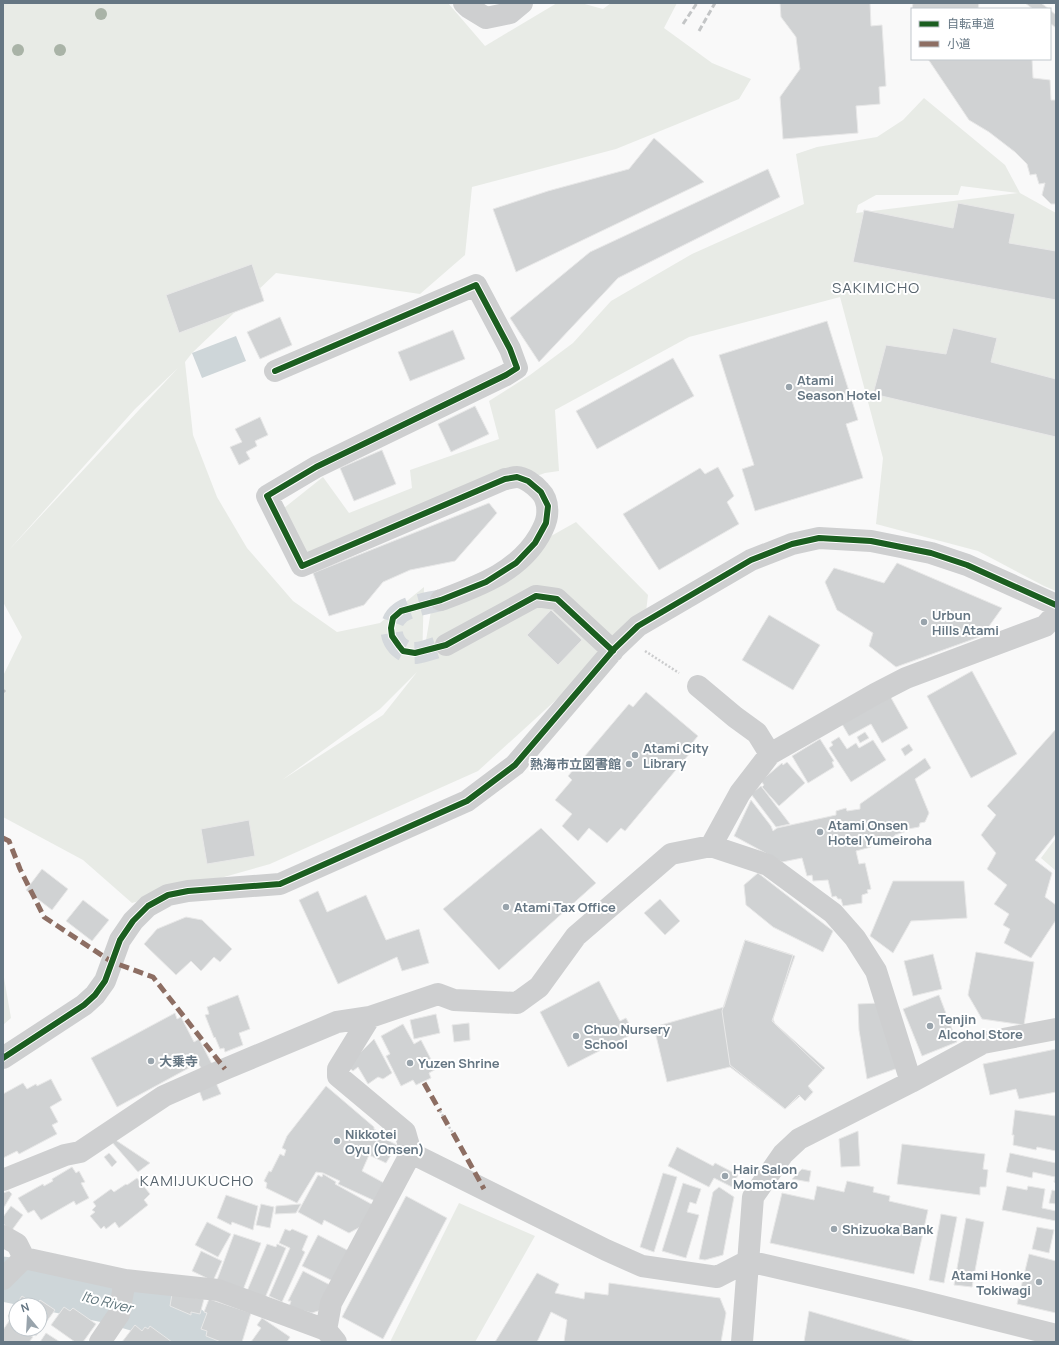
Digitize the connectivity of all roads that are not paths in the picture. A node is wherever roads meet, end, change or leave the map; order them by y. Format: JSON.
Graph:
{"nodes":[{"id":1,"x":464,"y":3,"type":"edge"},
{"id":2,"x":522,"y":3,"type":"edge"},
{"id":3,"x":275,"y":371,"type":"dead end"},
{"id":4,"x":441,"y":600,"type":"tunnel mouth"},
{"id":5,"x":1056,"y":605,"type":"edge"},
{"id":6,"x":1056,"y":614,"type":"edge"},
{"id":7,"x":619,"y":644,"type":"junction"},
{"id":8,"x":446,"y":645,"type":"tunnel mouth"},
{"id":9,"x":698,"y":686,"type":"road end"},
{"id":10,"x":770,"y":754,"type":"junction"},
{"id":11,"x":711,"y":846,"type":"junction"},
{"id":12,"x":370,"y":1017,"type":"junction"},
{"id":13,"x":1056,"y":1029,"type":"edge"},
{"id":14,"x":3,"y":1058,"type":"edge"},
{"id":15,"x":911,"y":1082,"type":"junction"},
{"id":16,"x":411,"y":1153,"type":"junction"},
{"id":17,"x":3,"y":1180,"type":"edge"},
{"id":18,"x":3,"y":1236,"type":"edge"},
{"id":19,"x":748,"y":1262,"type":"junction"},
{"id":20,"x":13,"y":1269,"type":"edge"},
{"id":21,"x":125,"y":1280,"type":"junction"},
{"id":22,"x":1056,"y":1335,"type":"edge"},
{"id":23,"x":331,"y":1336,"type":"edge"},
{"id":24,"x":100,"y":1342,"type":"edge"},
{"id":25,"x":742,"y":1342,"type":"edge"}],
"edges":[{"from":1,"to":2,"type":"street"},
{"from":3,"to":4,"type":"street"},
{"from":5,"to":7,"type":"street"},
{"from":6,"to":10,"type":"street"},
{"from":7,"to":8,"type":"street"},
{"from":7,"to":14,"type":"street"},
{"from":9,"to":10,"type":"street"},
{"from":10,"to":11,"type":"street"},
{"from":11,"to":12,"type":"street"},
{"from":11,"to":15,"type":"street"},
{"from":12,"to":16,"type":"street"},
{"from":12,"to":17,"type":"street"},
{"from":13,"to":15,"type":"street"},
{"from":15,"to":19,"type":"street"},
{"from":16,"to":19,"type":"street"},
{"from":16,"to":23,"type":"street"},
{"from":18,"to":20,"type":"street"},
{"from":19,"to":22,"type":"street"},
{"from":19,"to":25,"type":"street"},
{"from":20,"to":21,"type":"street"},
{"from":21,"to":23,"type":"street"},
{"from":21,"to":24,"type":"street"}]}
